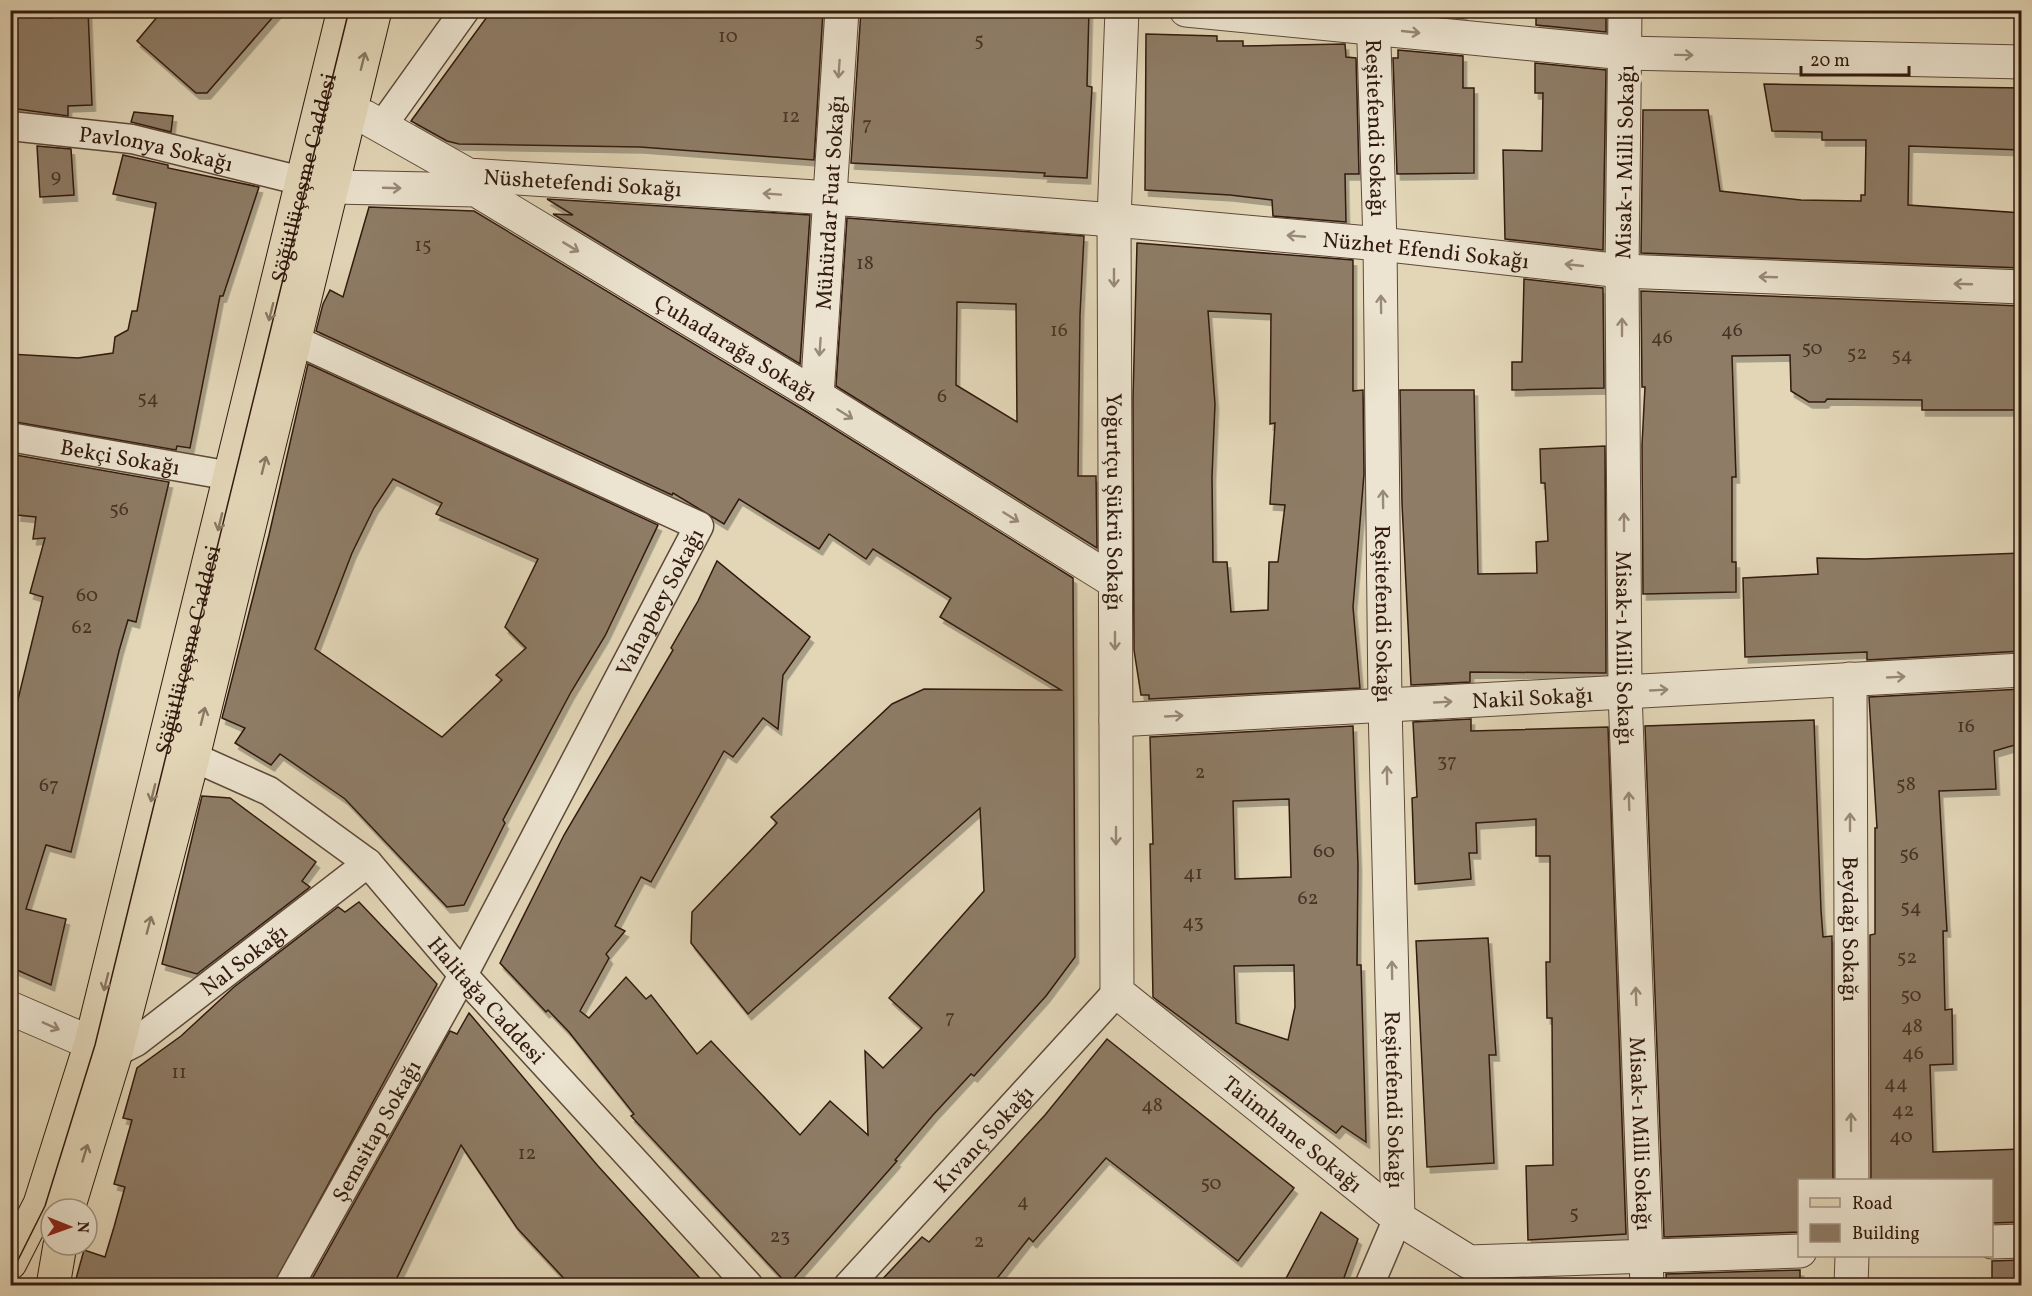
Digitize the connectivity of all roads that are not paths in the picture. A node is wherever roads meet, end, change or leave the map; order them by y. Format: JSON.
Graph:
{"nodes":[{"id":1,"x":375,"y":10,"type":"edge"},
{"id":2,"x":465,"y":10,"type":"edge"},
{"id":3,"x":842,"y":10,"type":"edge"},
{"id":4,"x":1122,"y":10,"type":"edge"},
{"id":5,"x":1186,"y":10,"type":"edge"},
{"id":6,"x":1625,"y":10,"type":"edge"},
{"id":7,"x":339,"y":16,"type":"edge"},
{"id":8,"x":1373,"y":20,"type":"edge"},
{"id":9,"x":1625,"y":54,"type":"junction"},
{"id":10,"x":2022,"y":62,"type":"edge"},
{"id":11,"x":351,"y":112,"type":"junction"},
{"id":12,"x":10,"y":126,"type":"edge"},
{"id":13,"x":382,"y":126,"type":"junction"},
{"id":14,"x":318,"y":184,"type":"junction"},
{"id":15,"x":831,"y":198,"type":"junction"},
{"id":16,"x":1114,"y":220,"type":"junction"},
{"id":17,"x":1380,"y":244,"type":"junction"},
{"id":18,"x":1622,"y":271,"type":"junction"},
{"id":19,"x":2022,"y":287,"type":"edge"},
{"id":20,"x":295,"y":340,"type":"junction"},
{"id":21,"x":817,"y":396,"type":"junction"},
{"id":22,"x":10,"y":437,"type":"edge"},
{"id":23,"x":231,"y":476,"type":"junction"},
{"id":24,"x":1115,"y":582,"type":"junction"},
{"id":25,"x":2022,"y":670,"type":"edge"},
{"id":26,"x":1850,"y":679,"type":"junction"},
{"id":27,"x":1625,"y":692,"type":"junction"},
{"id":28,"x":1385,"y":705,"type":"junction"},
{"id":29,"x":1116,"y":720,"type":"junction"},
{"id":30,"x":193,"y":757,"type":"junction"},
{"id":31,"x":368,"y":863,"type":"junction"},
{"id":32,"x":463,"y":975,"type":"junction"},
{"id":33,"x":1117,"y":992,"type":"junction"},
{"id":34,"x":10,"y":1008,"type":"edge"},
{"id":35,"x":103,"y":1048,"type":"junction"},
{"id":36,"x":1852,"y":1179,"type":"edge"},
{"id":37,"x":71,"y":1197,"type":"edge"},
{"id":38,"x":1398,"y":1218,"type":"junction"},
{"id":39,"x":2022,"y":1241,"type":"edge"},
{"id":40,"x":1993,"y":1242,"type":"edge"},
{"id":41,"x":1798,"y":1251,"type":"edge"},
{"id":42,"x":58,"y":1257,"type":"edge"},
{"id":43,"x":1852,"y":1257,"type":"edge"},
{"id":44,"x":10,"y":1263,"type":"edge"},
{"id":45,"x":1647,"y":1271,"type":"edge"},
{"id":46,"x":53,"y":1286,"type":"edge"},
{"id":47,"x":289,"y":1286,"type":"edge"},
{"id":48,"x":749,"y":1286,"type":"edge"},
{"id":49,"x":848,"y":1286,"type":"edge"},
{"id":50,"x":1369,"y":1286,"type":"edge"},
{"id":51,"x":1851,"y":1286,"type":"edge"}],
"edges":[{"from":11,"to":1,"type":"main road","name":"Söğütlüçeşme Caddesi","one_way":true},
{"from":2,"to":13,"type":"street"},
{"from":3,"to":15,"type":"street","name":"Mühürdar Fuat Sokağı","one_way":true},
{"from":4,"to":16,"type":"street","name":"Yoğurtçu Şükrü Sokağı"},
{"from":5,"to":8,"type":"street"},
{"from":6,"to":9,"type":"street","name":"Misak-ı Milli Sokağı"},
{"from":7,"to":14,"type":"main road","name":"Söğütlüçeşme Caddesi"},
{"from":8,"to":9,"type":"street","one_way":true},
{"from":8,"to":17,"type":"street","name":"Reşitefendi Sokağı"},
{"from":9,"to":10,"type":"street","one_way":true},
{"from":9,"to":18,"type":"street","name":"Misak-ı Milli Sokağı"},
{"from":11,"to":13,"type":"street","name":"Nüshetefendi Sokağı"},
{"from":11,"to":14,"type":"main road","name":"Söğütlüçeşme Caddesi"},
{"from":12,"to":14,"type":"street","name":"Pavlonya Sokağı"},
{"from":15,"to":13,"type":"street","name":"Nüshetefendi Sokağı","one_way":true},
{"from":14,"to":20,"type":"main road","name":"Söğütlüçeşme Caddesi"},
{"from":14,"to":21,"type":"street","name":"Çuhadarağa Sokağı","one_way":true},
{"from":14,"to":23,"type":"main road","name":"Söğütlüçeşme Caddesi","one_way":true},
{"from":15,"to":16,"type":"street","name":"Nüzhet Efendi Sokağı"},
{"from":15,"to":21,"type":"street","name":"Mühürdar Fuat Sokağı","one_way":true},
{"from":17,"to":16,"type":"street","name":"Nüzhet Efendi Sokağı","one_way":true},
{"from":16,"to":24,"type":"street","name":"Yoğurtçu Şükrü Sokağı","one_way":true},
{"from":18,"to":17,"type":"street","name":"Nüzhet Efendi Sokağı","one_way":true},
{"from":28,"to":17,"type":"street","name":"Reşitefendi Sokağı","one_way":true},
{"from":19,"to":18,"type":"street","name":"Nüzhet Efendi Sokağı","one_way":true},
{"from":27,"to":18,"type":"street","name":"Misak-ı Milli Sokağı","one_way":true},
{"from":30,"to":20,"type":"main road","name":"Söğütlüçeşme Caddesi","one_way":true},
{"from":20,"to":32,"type":"street","name":"Vahapbey Sokağı"},
{"from":21,"to":24,"type":"street","name":"Çuhadarağa Sokağı","one_way":true},
{"from":22,"to":23,"type":"street","name":"Bekçi Sokağı"},
{"from":23,"to":35,"type":"main road","name":"Söğütlüçeşme Caddesi","one_way":true},
{"from":24,"to":29,"type":"street","name":"Yoğurtçu Şükrü Sokağı","one_way":true},
{"from":26,"to":25,"type":"street","name":"Nakil Sokağı","one_way":true},
{"from":27,"to":26,"type":"street","name":"Nakil Sokağı","one_way":true},
{"from":36,"to":26,"type":"street","name":"Beydağı Sokağı","one_way":true},
{"from":28,"to":27,"type":"street","name":"Nakil Sokağı","one_way":true},
{"from":45,"to":27,"type":"street","name":"Misak-ı Milli Sokağı","one_way":true},
{"from":29,"to":28,"type":"street","name":"Nakil Sokağı","one_way":true},
{"from":38,"to":28,"type":"street","name":"Reşitefendi Sokağı","one_way":true},
{"from":29,"to":33,"type":"street","name":"Yoğurtçu Şükrü Sokağı","one_way":true},
{"from":30,"to":31,"type":"street","name":"Halitağa Caddesi"},
{"from":35,"to":30,"type":"main road","name":"Söğütlüçeşme Caddesi","one_way":true},
{"from":31,"to":32,"type":"street","name":"Halitağa Caddesi"},
{"from":31,"to":35,"type":"street","name":"Nal Sokağı"},
{"from":32,"to":47,"type":"street","name":"Şemsitap Sokağı"},
{"from":32,"to":48,"type":"street","name":"Halitağa Caddesi"},
{"from":33,"to":38,"type":"street","name":"Talimhane Sokağı"},
{"from":33,"to":49,"type":"street","name":"Kıvanç Sokağı"},
{"from":34,"to":35,"type":"street","one_way":true},
{"from":37,"to":35,"type":"main road","name":"Söğütlüçeşme Caddesi","one_way":true},
{"from":35,"to":44,"type":"main road","name":"Söğütlüçeşme Caddesi"},
{"from":38,"to":45,"type":"street","name":"Talimhane Sokağı"},
{"from":38,"to":50,"type":"street"},
{"from":39,"to":40,"type":"street"},
{"from":41,"to":45,"type":"street","name":"Talimhane Sokağı"},
{"from":42,"to":46,"type":"main road"},
{"from":43,"to":51,"type":"street"}]}
